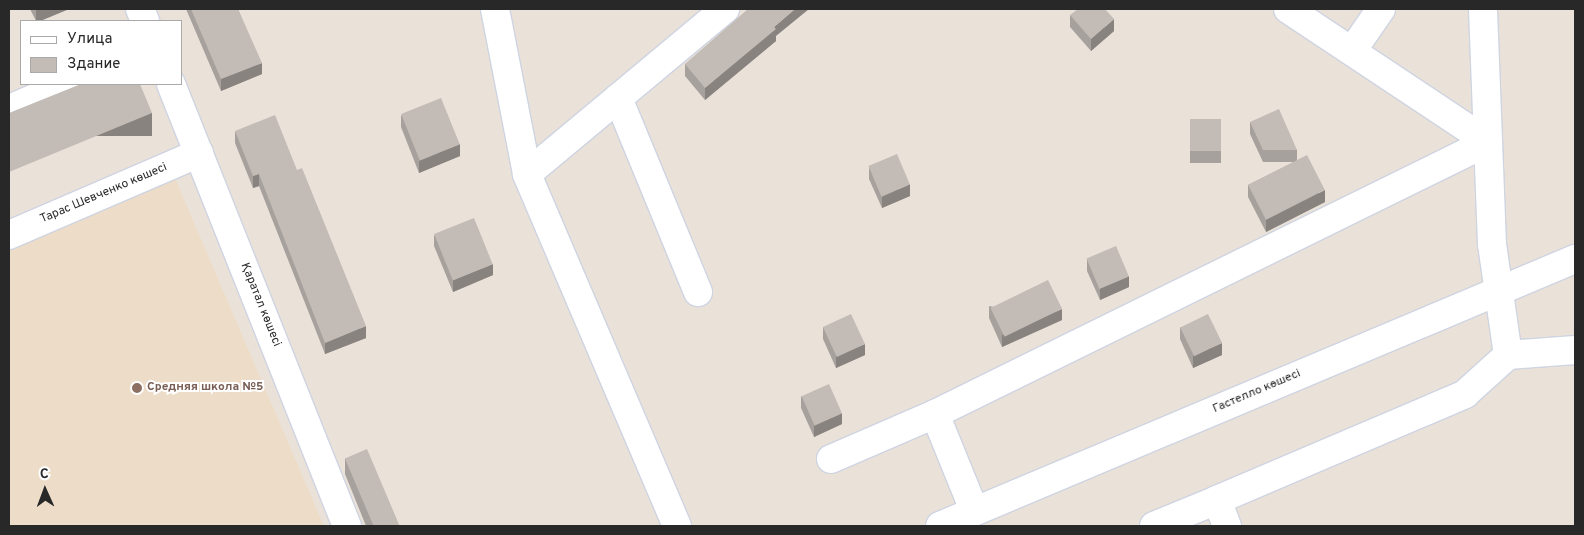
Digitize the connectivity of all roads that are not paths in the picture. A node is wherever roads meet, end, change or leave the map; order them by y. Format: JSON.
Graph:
{"nodes":[{"id":1,"x":496,"y":9,"type":"edge"},
{"id":2,"x":725,"y":9,"type":"edge"},
{"id":3,"x":1288,"y":9,"type":"edge"},
{"id":4,"x":1381,"y":9,"type":"edge"},
{"id":5,"x":1483,"y":9,"type":"edge"},
{"id":6,"x":1352,"y":51,"type":"junction"},
{"id":7,"x":65,"y":85,"type":"edge"},
{"id":8,"x":171,"y":85,"type":"edge"},
{"id":9,"x":618,"y":98,"type":"junction"},
{"id":10,"x":9,"y":109,"type":"edge"},
{"id":11,"x":1488,"y":142,"type":"junction"},
{"id":12,"x":200,"y":153,"type":"junction"},
{"id":13,"x":527,"y":174,"type":"junction"},
{"id":14,"x":9,"y":235,"type":"edge"},
{"id":15,"x":1575,"y":259,"type":"edge"},
{"id":16,"x":698,"y":292,"type":"dead end"},
{"id":17,"x":1497,"y":292,"type":"junction"},
{"id":18,"x":1575,"y":350,"type":"edge"},
{"id":19,"x":1508,"y":355,"type":"junction"},
{"id":20,"x":935,"y":414,"type":"junction"},
{"id":21,"x":831,"y":459,"type":"dead end"},
{"id":22,"x":1217,"y":500,"type":"junction"},
{"id":23,"x":974,"y":510,"type":"junction"},
{"id":24,"x":347,"y":526,"type":"edge"},
{"id":25,"x":677,"y":526,"type":"edge"},
{"id":26,"x":940,"y":526,"type":"edge"},
{"id":27,"x":1154,"y":526,"type":"edge"},
{"id":28,"x":1227,"y":526,"type":"edge"}],
"edges":[{"from":1,"to":13,"type":"street"},
{"from":2,"to":9,"type":"street"},
{"from":3,"to":6,"type":"street"},
{"from":4,"to":6,"type":"street"},
{"from":5,"to":11,"type":"street"},
{"from":6,"to":11,"type":"street"},
{"from":7,"to":10,"type":"street"},
{"from":8,"to":12,"type":"street","name":"Қаратал көшесі"},
{"from":9,"to":13,"type":"street"},
{"from":9,"to":16,"type":"street"},
{"from":11,"to":17,"type":"street"},
{"from":11,"to":20,"type":"street"},
{"from":12,"to":14,"type":"street","name":"Тарас Шевченко көшесі"},
{"from":12,"to":24,"type":"street","name":"Қаратал көшесі"},
{"from":13,"to":25,"type":"street"},
{"from":15,"to":17,"type":"street","name":"Гастелло көшесі"},
{"from":17,"to":19,"type":"street"},
{"from":17,"to":23,"type":"street","name":"Гастелло көшесі"},
{"from":18,"to":19,"type":"street"},
{"from":19,"to":22,"type":"street"},
{"from":20,"to":21,"type":"street"},
{"from":20,"to":23,"type":"street"},
{"from":22,"to":27,"type":"street"},
{"from":22,"to":28,"type":"street"},
{"from":23,"to":26,"type":"street","name":"Гастелло көшесі"}]}
